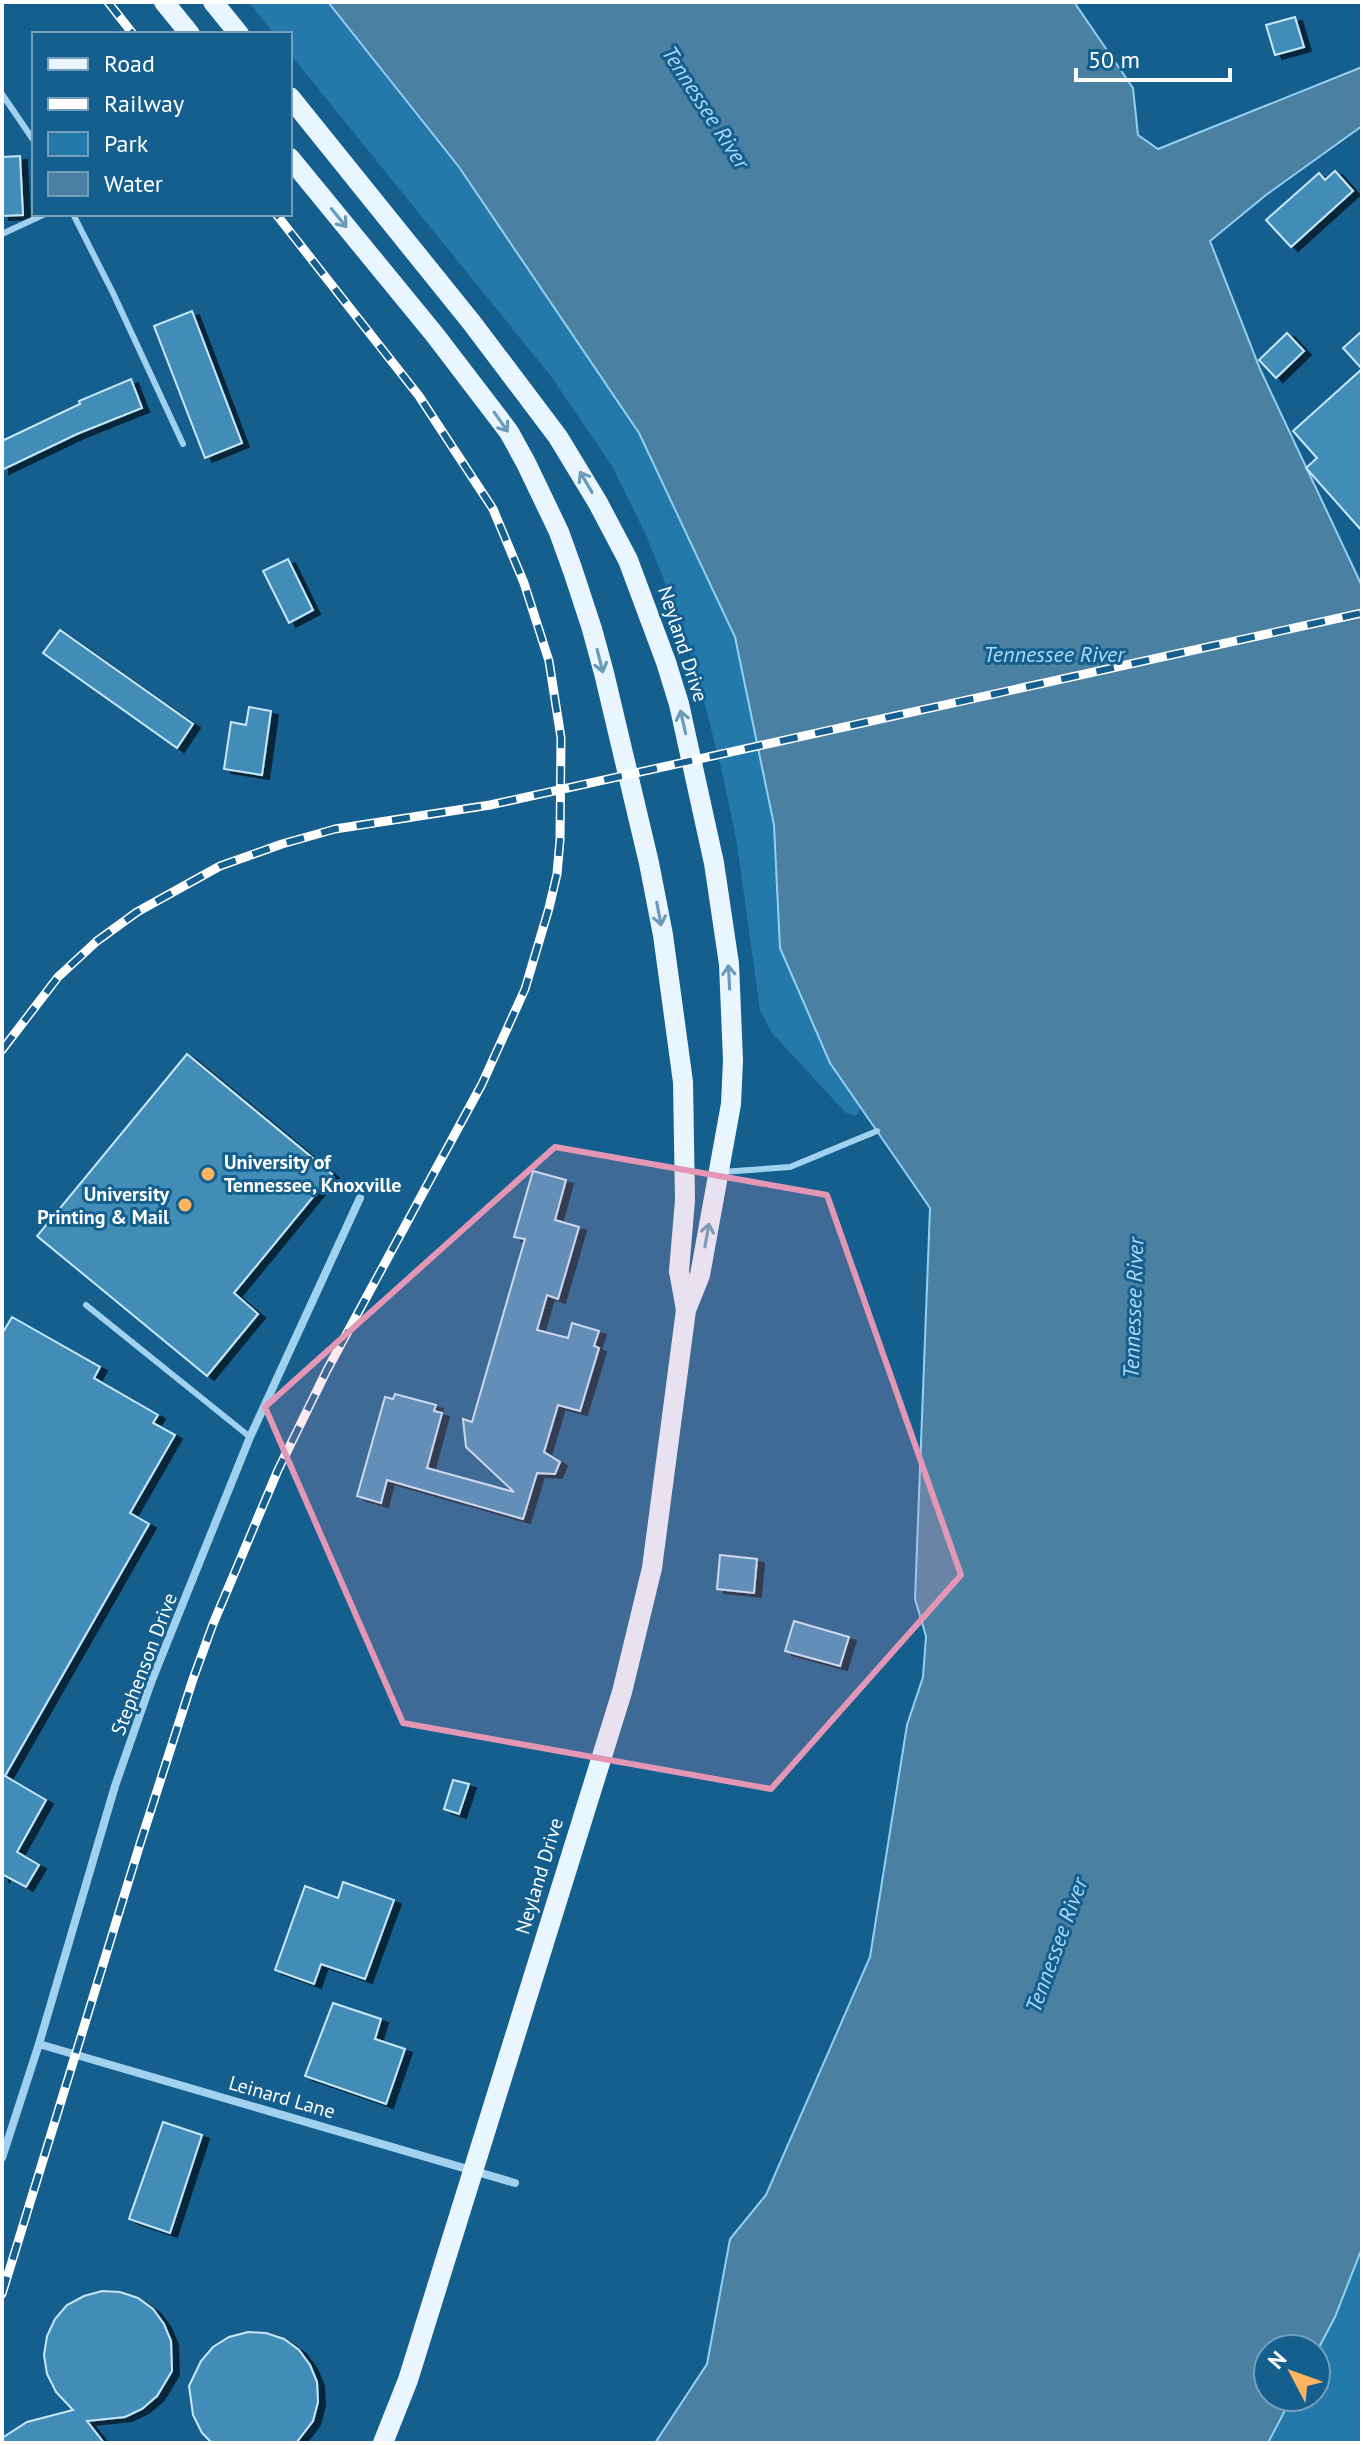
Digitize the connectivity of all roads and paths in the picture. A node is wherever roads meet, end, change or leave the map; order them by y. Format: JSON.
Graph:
{"nodes":[{"id":1,"x":164,"y":2,"type":"edge"},
{"id":2,"x":213,"y":2,"type":"edge"},
{"id":3,"x":188,"y":32,"type":"edge"},
{"id":4,"x":237,"y":32,"type":"edge"},
{"id":5,"x":2,"y":94,"type":"edge"},
{"id":6,"x":292,"y":99,"type":"edge"},
{"id":7,"x":32,"y":138,"type":"edge"},
{"id":8,"x":292,"y":160,"type":"edge"},
{"id":9,"x":41,"y":216,"type":"edge"},
{"id":10,"x":74,"y":216,"type":"edge"},
{"id":11,"x":2,"y":234,"type":"edge"},
{"id":12,"x":183,"y":444,"type":"dead end"},
{"id":13,"x":877,"y":1131,"type":"dead end"},
{"id":14,"x":719,"y":1172,"type":"junction"},
{"id":15,"x":360,"y":1198,"type":"dead end"},
{"id":16,"x":86,"y":1305,"type":"dead end"},
{"id":17,"x":686,"y":1310,"type":"junction"},
{"id":18,"x":250,"y":1437,"type":"junction"},
{"id":19,"x":39,"y":2044,"type":"junction"},
{"id":20,"x":2,"y":2158,"type":"edge"},
{"id":21,"x":472,"y":2170,"type":"junction"},
{"id":22,"x":515,"y":2183,"type":"dead end"},
{"id":23,"x":383,"y":2443,"type":"edge"}],
"edges":[{"from":1,"to":3,"type":"main road"},
{"from":2,"to":4,"type":"main road"},
{"from":5,"to":7,"type":"lane"},
{"from":14,"to":6,"type":"main road","name":"Neyland Drive","one_way":true},
{"from":8,"to":17,"type":"main road","name":"Neyland Drive","one_way":true},
{"from":9,"to":11,"type":"lane"},
{"from":10,"to":12,"type":"lane"},
{"from":13,"to":14,"type":"lane"},
{"from":17,"to":14,"type":"main road","name":"Neyland Drive","one_way":true},
{"from":15,"to":18,"type":"street","name":"Stephenson Drive"},
{"from":16,"to":18,"type":"lane"},
{"from":17,"to":21,"type":"main road","name":"Neyland Drive"},
{"from":18,"to":19,"type":"street","name":"Stephenson Drive"},
{"from":19,"to":20,"type":"street","name":"Stephenson Drive"},
{"from":19,"to":21,"type":"street","name":"Leinard Lane"},
{"from":21,"to":22,"type":"street","name":"Leinard Lane"},
{"from":21,"to":23,"type":"main road","name":"Neyland Drive"}]}
